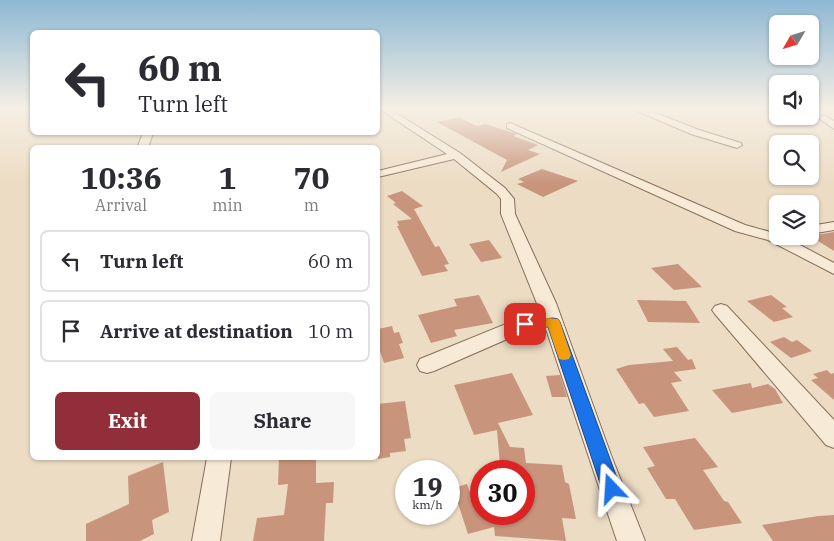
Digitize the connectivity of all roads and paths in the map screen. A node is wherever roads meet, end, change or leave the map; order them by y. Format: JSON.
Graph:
{"nodes":[{"id":1,"x":419,"y":133,"type":"edge"},
{"id":2,"x":526,"y":133,"type":"edge"},
{"id":3,"x":699,"y":133,"type":"edge"},
{"id":4,"x":737,"y":145,"type":"dead end"},
{"id":5,"x":456,"y":155,"type":"junction"},
{"id":6,"x":380,"y":174,"type":"edge"},
{"id":7,"x":834,"y":226,"type":"edge"},
{"id":8,"x":819,"y":228,"type":"edge"},
{"id":9,"x":769,"y":235,"type":"edge"},
{"id":10,"x":790,"y":245,"type":"edge"},
{"id":11,"x":834,"y":269,"type":"edge"},
{"id":12,"x":721,"y":310,"type":"dead end"},
{"id":13,"x":553,"y":322,"type":"junction"},
{"id":14,"x":426,"y":365,"type":"dead end"},
{"id":15,"x":834,"y":437,"type":"edge"},
{"id":16,"x":219,"y":460,"type":"edge"},
{"id":17,"x":206,"y":541,"type":"edge"},
{"id":18,"x":631,"y":541,"type":"edge"}],
"edges":[{"from":1,"to":5,"type":"street"},
{"from":2,"to":9,"type":"street"},
{"from":3,"to":4,"type":"street"},
{"from":5,"to":6,"type":"street"},
{"from":5,"to":13,"type":"street"},
{"from":7,"to":8,"type":"street"},
{"from":10,"to":11,"type":"street"},
{"from":12,"to":15,"type":"street"},
{"from":13,"to":14,"type":"street"},
{"from":13,"to":18,"type":"street"},
{"from":16,"to":17,"type":"street"}]}
